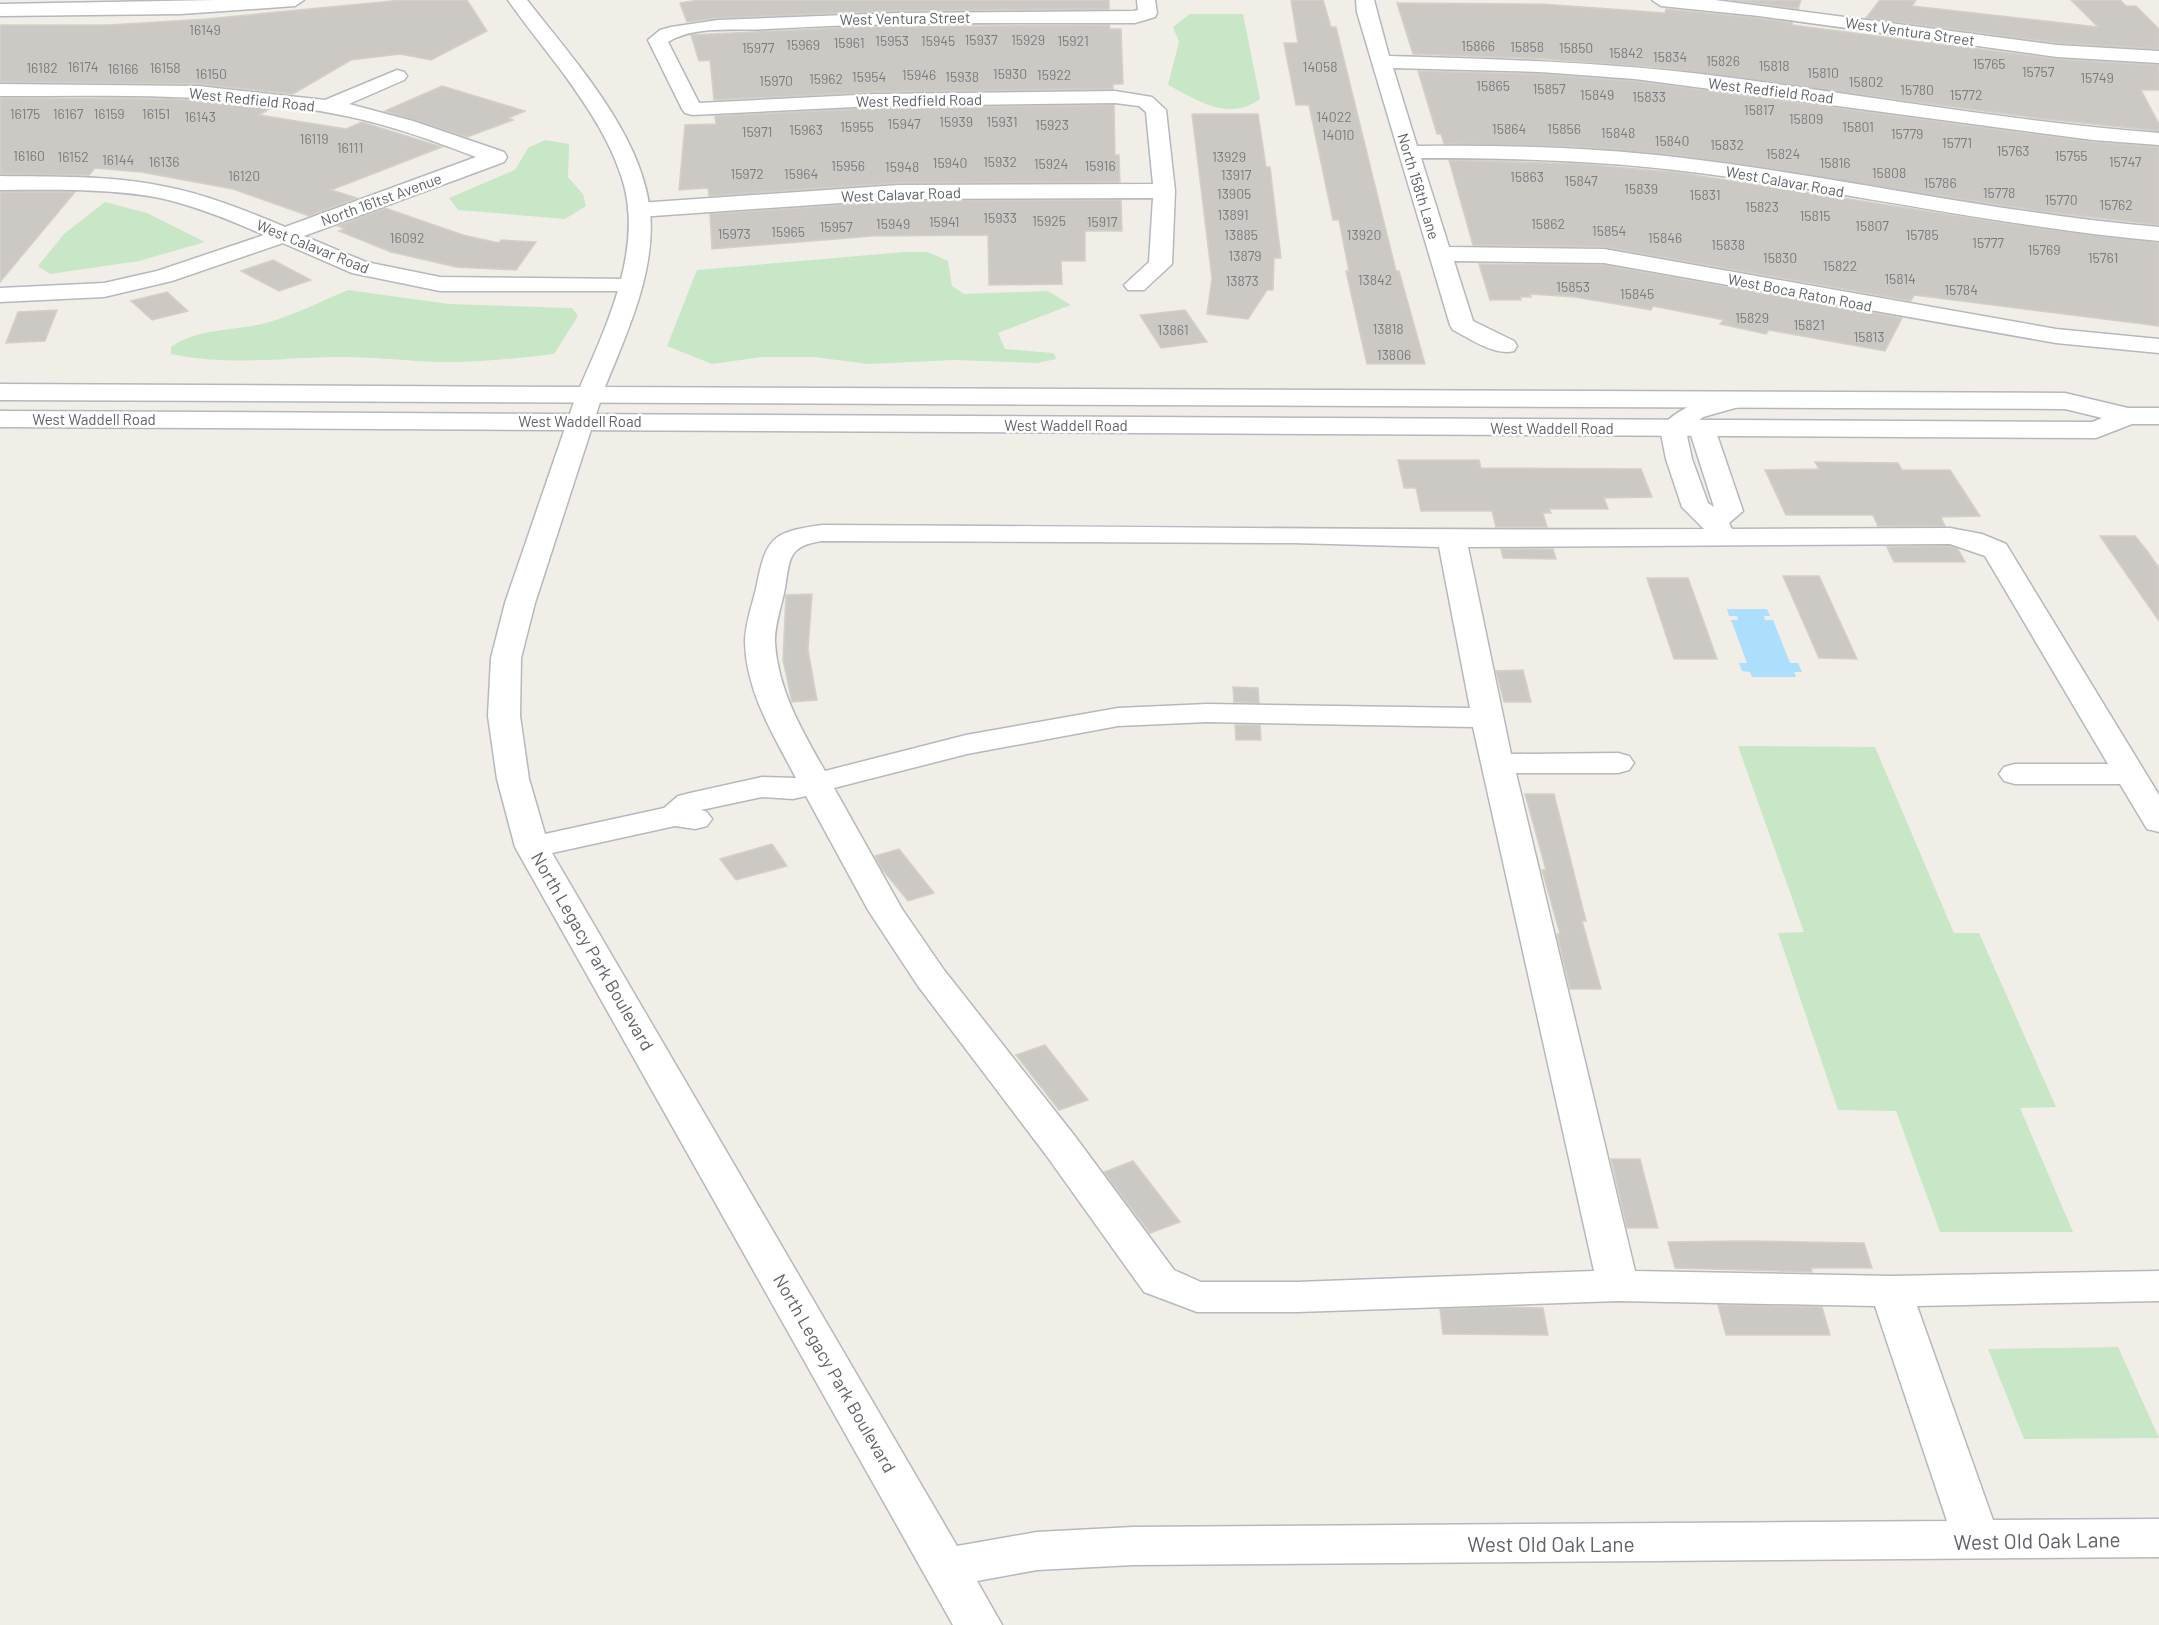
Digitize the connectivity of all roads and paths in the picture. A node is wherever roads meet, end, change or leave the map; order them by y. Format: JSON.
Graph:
{"nodes":[{"id":1,"x":295,"y":0,"type":"edge"},
{"id":2,"x":517,"y":0,"type":"edge"},
{"id":3,"x":1365,"y":0,"type":"edge"},
{"id":4,"x":1661,"y":0,"type":"edge"},
{"id":5,"x":1844,"y":0,"type":"edge"},
{"id":6,"x":242,"y":3,"type":"edge"},
{"id":7,"x":1147,"y":7,"type":"edge"},
{"id":8,"x":0,"y":10,"type":"edge"},
{"id":9,"x":1827,"y":19,"type":"junction"},
{"id":10,"x":2159,"y":57,"type":"edge"},
{"id":11,"x":1381,"y":62,"type":"junction"},
{"id":12,"x":397,"y":76,"type":"dead end"},
{"id":13,"x":0,"y":90,"type":"edge"},
{"id":14,"x":325,"y":107,"type":"junction"},
{"id":15,"x":692,"y":109,"type":"joint"},
{"id":16,"x":2159,"y":139,"type":"edge"},
{"id":17,"x":1409,"y":152,"type":"junction"},
{"id":18,"x":496,"y":157,"type":"joint"},
{"id":19,"x":0,"y":183,"type":"edge"},
{"id":20,"x":1164,"y":191,"type":"junction"},
{"id":21,"x":639,"y":210,"type":"junction"},
{"id":22,"x":2159,"y":234,"type":"edge"},
{"id":23,"x":285,"y":235,"type":"junction"},
{"id":24,"x":1441,"y":254,"type":"junction"},
{"id":25,"x":1136,"y":285,"type":"dead end"},
{"id":26,"x":630,"y":286,"type":"junction"},
{"id":27,"x":0,"y":295,"type":"edge"},
{"id":28,"x":1505,"y":346,"type":"dead end"},
{"id":29,"x":2159,"y":346,"type":"edge"},
{"id":30,"x":0,"y":392,"type":"edge"},
{"id":31,"x":1733,"y":401,"type":"junction"},
{"id":32,"x":585,"y":409,"type":"junction"},
{"id":33,"x":2128,"y":416,"type":"junction"},
{"id":34,"x":2159,"y":416,"type":"edge"},
{"id":35,"x":0,"y":419,"type":"edge"},
{"id":36,"x":1673,"y":429,"type":"junction"},
{"id":37,"x":1702,"y":429,"type":"junction"},
{"id":38,"x":1717,"y":529,"type":"junction"},
{"id":39,"x":1452,"y":539,"type":"junction"},
{"id":40,"x":1486,"y":718,"type":"junction"},
{"id":41,"x":1618,"y":763,"type":"dead end"},
{"id":42,"x":1497,"y":764,"type":"junction"},
{"id":43,"x":2015,"y":774,"type":"dead end"},
{"id":44,"x":2130,"y":774,"type":"junction"},
{"id":45,"x":805,"y":786,"type":"junction"},
{"id":46,"x":2159,"y":822,"type":"edge"},
{"id":47,"x":532,"y":847,"type":"junction"},
{"id":48,"x":1618,"y":1286,"type":"junction"},
{"id":49,"x":2159,"y":1286,"type":"edge"},
{"id":50,"x":1891,"y":1291,"type":"junction"},
{"id":51,"x":2159,"y":1538,"type":"edge"},
{"id":52,"x":1977,"y":1541,"type":"junction"},
{"id":53,"x":945,"y":1567,"type":"junction"},
{"id":54,"x":978,"y":1625,"type":"edge"}],
"edges":[{"from":1,"to":6,"type":"street"},
{"from":2,"to":21,"type":"street","name":"North Legacy Park Boulevard"},
{"from":3,"to":11,"type":"street","name":"North 158th Lane"},
{"from":4,"to":9,"type":"street","name":"West Ventura Street"},
{"from":5,"to":9,"type":"street"},
{"from":6,"to":8,"type":"street"},
{"from":7,"to":15,"type":"street","name":"West Ventura Street"},
{"from":9,"to":10,"type":"street","name":"West Ventura Street"},
{"from":11,"to":16,"type":"street","name":"West Redfield Road"},
{"from":11,"to":17,"type":"street","name":"North 158th Lane"},
{"from":12,"to":14,"type":"street"},
{"from":13,"to":14,"type":"street","name":"West Redfield Road"},
{"from":14,"to":18,"type":"street","name":"West Redfield Road"},
{"from":15,"to":20,"type":"street","name":"West Redfield Road"},
{"from":17,"to":22,"type":"street","name":"West Calavar Road"},
{"from":17,"to":24,"type":"street","name":"North 158th Lane"},
{"from":18,"to":23,"type":"street","name":"North 161tst Avenue"},
{"from":19,"to":23,"type":"street","name":"West Calavar Road"},
{"from":20,"to":21,"type":"street","name":"West Calavar Road"},
{"from":20,"to":25,"type":"street"},
{"from":21,"to":26,"type":"street","name":"North Legacy Park Boulevard"},
{"from":23,"to":26,"type":"street","name":"West Calavar Road"},
{"from":23,"to":27,"type":"street","name":"North 161tst Avenue"},
{"from":24,"to":28,"type":"street","name":"North 158th Lane"},
{"from":24,"to":29,"type":"street","name":"West Boca Raton Road"},
{"from":26,"to":32,"type":"street","name":"North Legacy Park Boulevard"},
{"from":30,"to":32,"type":"street","name":"West Waddell Road"},
{"from":31,"to":32,"type":"street","name":"West Waddell Road"},
{"from":31,"to":33,"type":"street","name":"West Waddell Road"},
{"from":31,"to":36,"type":"street"},
{"from":32,"to":35,"type":"street","name":"West Waddell Road"},
{"from":32,"to":36,"type":"street","name":"West Waddell Road"},
{"from":32,"to":47,"type":"street","name":"North Legacy Park Boulevard"},
{"from":33,"to":34,"type":"street","name":"West Waddell Road"},
{"from":33,"to":37,"type":"street","name":"West Waddell Road"},
{"from":36,"to":37,"type":"street","name":"West Waddell Road"},
{"from":36,"to":38,"type":"street"},
{"from":37,"to":38,"type":"street"},
{"from":38,"to":39,"type":"street"},
{"from":38,"to":44,"type":"street"},
{"from":39,"to":40,"type":"street"},
{"from":39,"to":45,"type":"street"},
{"from":40,"to":42,"type":"street"},
{"from":40,"to":45,"type":"street"},
{"from":41,"to":42,"type":"street"},
{"from":42,"to":48,"type":"street"},
{"from":43,"to":44,"type":"street"},
{"from":44,"to":46,"type":"street"},
{"from":45,"to":47,"type":"street"},
{"from":45,"to":48,"type":"street"},
{"from":47,"to":53,"type":"street","name":"North Legacy Park Boulevard"},
{"from":48,"to":50,"type":"street"},
{"from":49,"to":50,"type":"street"},
{"from":50,"to":52,"type":"street"},
{"from":51,"to":52,"type":"street","name":"West Old Oak Lane"},
{"from":52,"to":53,"type":"street","name":"West Old Oak Lane"},
{"from":53,"to":54,"type":"street","name":"North Legacy Park Boulevard"}]}
